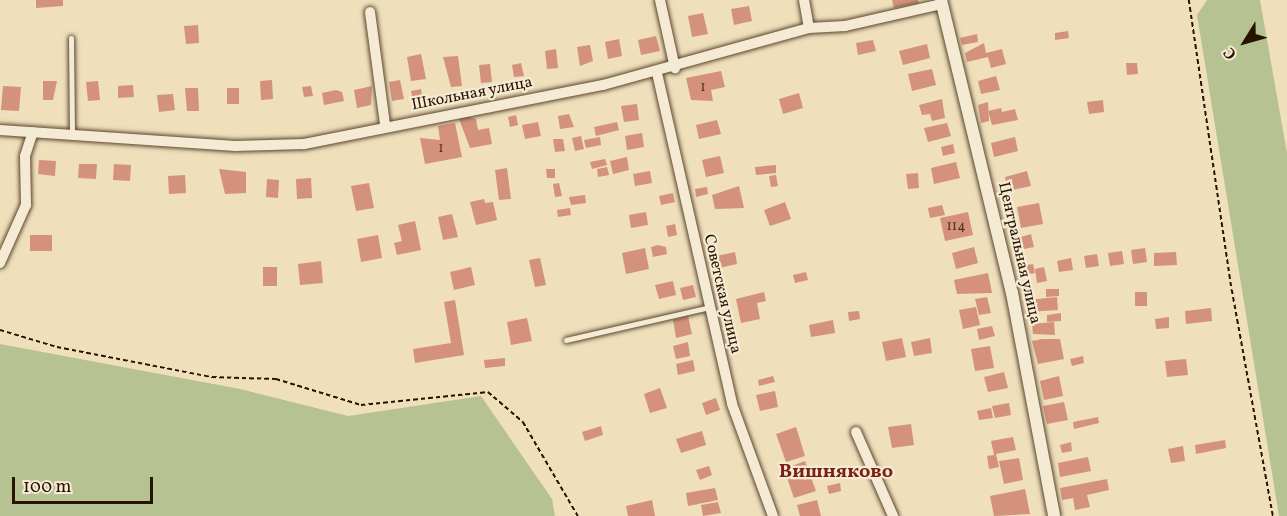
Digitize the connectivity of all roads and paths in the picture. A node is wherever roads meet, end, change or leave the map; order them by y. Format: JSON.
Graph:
{"nodes":[{"id":1,"x":660,"y":0,"type":"edge"},
{"id":2,"x":804,"y":0,"type":"edge"},
{"id":3,"x":1190,"y":0,"type":"edge"},
{"id":4,"x":941,"y":2,"type":"edge"},
{"id":5,"x":370,"y":12,"type":"dead end"},
{"id":6,"x":809,"y":27,"type":"junction"},
{"id":7,"x":71,"y":38,"type":"dead end"},
{"id":8,"x":675,"y":68,"type":"junction"},
{"id":9,"x":657,"y":73,"type":"junction"},
{"id":10,"x":385,"y":125,"type":"junction"},
{"id":11,"x":0,"y":130,"type":"edge"},
{"id":12,"x":33,"y":132,"type":"junction"},
{"id":13,"x":72,"y":132,"type":"junction"},
{"id":14,"x":0,"y":263,"type":"edge"},
{"id":15,"x":710,"y":307,"type":"junction"},
{"id":16,"x":0,"y":330,"type":"edge"},
{"id":17,"x":566,"y":340,"type":"dead end"},
{"id":18,"x":856,"y":432,"type":"dead end"},
{"id":19,"x":578,"y":516,"type":"edge"},
{"id":20,"x":773,"y":516,"type":"edge"},
{"id":21,"x":893,"y":516,"type":"edge"},
{"id":22,"x":1054,"y":516,"type":"edge"},
{"id":23,"x":1273,"y":516,"type":"edge"}],
"edges":[{"from":1,"to":8,"type":"street"},
{"from":2,"to":6,"type":"street"},
{"from":3,"to":23,"type":"path"},
{"from":4,"to":6,"type":"street","name":"Школьная улица"},
{"from":4,"to":22,"type":"street","name":"Центральная улица"},
{"from":5,"to":10,"type":"street"},
{"from":6,"to":8,"type":"street","name":"Школьная улица"},
{"from":7,"to":13,"type":"lane"},
{"from":8,"to":9,"type":"street","name":"Школьная улица"},
{"from":9,"to":10,"type":"street","name":"Школьная улица"},
{"from":9,"to":15,"type":"street","name":"Советская улица"},
{"from":10,"to":13,"type":"street","name":"Школьная улица"},
{"from":11,"to":12,"type":"street","name":"Школьная улица"},
{"from":12,"to":13,"type":"street","name":"Школьная улица"},
{"from":12,"to":14,"type":"street"},
{"from":15,"to":17,"type":"lane"},
{"from":15,"to":20,"type":"street","name":"Советская улица"},
{"from":16,"to":19,"type":"path"},
{"from":18,"to":21,"type":"street"}]}
